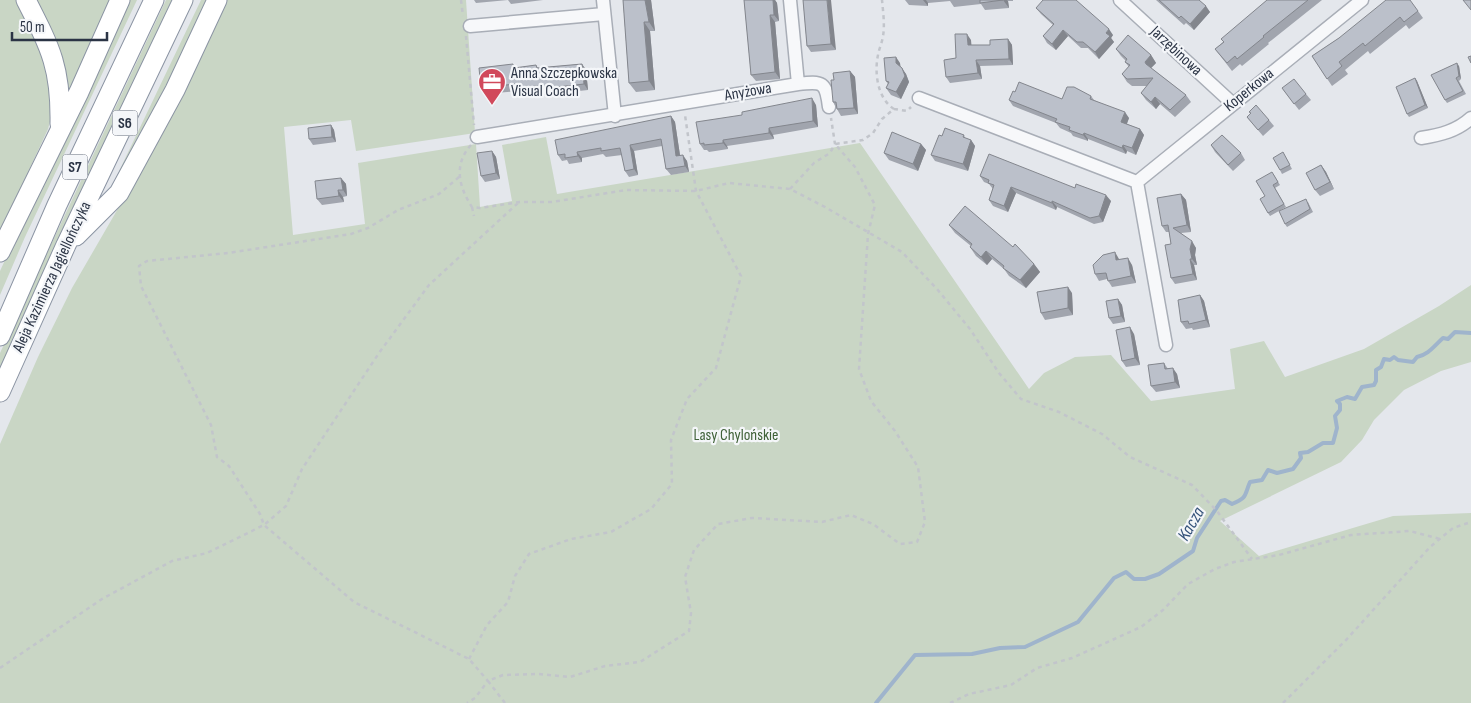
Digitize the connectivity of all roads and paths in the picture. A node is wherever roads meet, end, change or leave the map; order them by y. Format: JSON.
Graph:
{"nodes":[{"id":1,"x":26,"y":0,"type":"edge"},
{"id":2,"x":120,"y":0,"type":"edge"},
{"id":3,"x":154,"y":0,"type":"edge"},
{"id":4,"x":183,"y":0,"type":"edge"},
{"id":5,"x":217,"y":0,"type":"edge"},
{"id":6,"x":461,"y":0,"type":"edge"},
{"id":7,"x":603,"y":0,"type":"edge"},
{"id":8,"x":790,"y":0,"type":"edge"},
{"id":9,"x":882,"y":0,"type":"edge"},
{"id":10,"x":1120,"y":0,"type":"edge"},
{"id":11,"x":1362,"y":0,"type":"edge"},
{"id":12,"x":604,"y":14,"type":"junction"},
{"id":13,"x":466,"y":26,"type":"junction"},
{"id":14,"x":798,"y":84,"type":"junction"},
{"id":15,"x":919,"y":98,"type":"joint"},
{"id":16,"x":1232,"y":103,"type":"junction"},
{"id":17,"x":684,"y":104,"type":"junction"},
{"id":18,"x":830,"y":107,"type":"joint"},
{"id":19,"x":894,"y":109,"type":"junction"},
{"id":20,"x":615,"y":116,"type":"junction"},
{"id":21,"x":1471,"y":118,"type":"edge"},
{"id":22,"x":60,"y":130,"type":"junction"},
{"id":23,"x":478,"y":137,"type":"junction"},
{"id":24,"x":1421,"y":138,"type":"dead end"},
{"id":25,"x":835,"y":144,"type":"junction"},
{"id":26,"x":459,"y":177,"type":"junction"},
{"id":27,"x":1137,"y":182,"type":"junction"},
{"id":28,"x":790,"y":189,"type":"junction"},
{"id":29,"x":696,"y":191,"type":"junction"},
{"id":30,"x":520,"y":202,"type":"junction"},
{"id":31,"x":472,"y":207,"type":"junction"},
{"id":32,"x":474,"y":216,"type":"dead end"},
{"id":33,"x":868,"y":234,"type":"junction"},
{"id":34,"x":66,"y":246,"type":"junction"},
{"id":35,"x":0,"y":252,"type":"edge"},
{"id":36,"x":0,"y":336,"type":"edge"},
{"id":37,"x":1166,"y":345,"type":"dead end"},
{"id":38,"x":0,"y":392,"type":"edge"},
{"id":39,"x":1471,"y":522,"type":"edge"},
{"id":40,"x":264,"y":525,"type":"junction"},
{"id":41,"x":1440,"y":539,"type":"junction"},
{"id":42,"x":1252,"y":559,"type":"junction"},
{"id":43,"x":469,"y":659,"type":"junction"},
{"id":44,"x":0,"y":668,"type":"edge"},
{"id":45,"x":488,"y":681,"type":"junction"},
{"id":46,"x":467,"y":703,"type":"edge"},
{"id":47,"x":505,"y":703,"type":"edge"},
{"id":48,"x":950,"y":703,"type":"edge"},
{"id":49,"x":1283,"y":703,"type":"edge"}],
"edges":[{"from":1,"to":22,"type":"highway"},
{"from":2,"to":22,"type":"highway"},
{"from":3,"to":36,"type":"highway","name":"Aleja Kazimierza Jagiellończyka","number":"S7"},
{"from":4,"to":34,"type":"highway","name":"Aleja Kazimierza Jagiellończyka","number":"S6"},
{"from":5,"to":34,"type":"highway"},
{"from":6,"to":13,"type":"path"},
{"from":7,"to":12,"type":"street"},
{"from":8,"to":14,"type":"street"},
{"from":9,"to":19,"type":"path"},
{"from":10,"to":16,"type":"street","name":"Jarzębinowa"},
{"from":11,"to":16,"type":"street","name":"Koperkowa"},
{"from":12,"to":13,"type":"street"},
{"from":12,"to":20,"type":"street"},
{"from":13,"to":23,"type":"path"},
{"from":14,"to":17,"type":"street","name":"Anyżowa"},
{"from":14,"to":18,"type":"street","name":"Anyżowa"},
{"from":15,"to":19,"type":"path"},
{"from":15,"to":27,"type":"street"},
{"from":16,"to":27,"type":"street","name":"Koperkowa"},
{"from":17,"to":20,"type":"street","name":"Anyżowa"},
{"from":17,"to":29,"type":"path"},
{"from":18,"to":25,"type":"path"},
{"from":19,"to":25,"type":"path"},
{"from":20,"to":23,"type":"street","name":"Anyżowa"},
{"from":21,"to":24,"type":"street"},
{"from":22,"to":35,"type":"highway"},
{"from":23,"to":26,"type":"path"},
{"from":25,"to":28,"type":"path"},
{"from":25,"to":33,"type":"path"},
{"from":26,"to":31,"type":"path"},
{"from":26,"to":40,"type":"path"},
{"from":27,"to":37,"type":"street"},
{"from":28,"to":29,"type":"path"},
{"from":28,"to":33,"type":"path"},
{"from":29,"to":30,"type":"path"},
{"from":29,"to":43,"type":"path"},
{"from":30,"to":31,"type":"path"},
{"from":30,"to":40,"type":"path"},
{"from":31,"to":32,"type":"path"},
{"from":33,"to":42,"type":"path"},
{"from":33,"to":45,"type":"path"},
{"from":34,"to":38,"type":"highway","name":"Aleja Kazimierza Jagiellończyka"},
{"from":39,"to":41,"type":"path"},
{"from":40,"to":43,"type":"path"},
{"from":40,"to":44,"type":"path"},
{"from":41,"to":42,"type":"path"},
{"from":41,"to":49,"type":"path"},
{"from":42,"to":48,"type":"path"},
{"from":43,"to":45,"type":"path"},
{"from":45,"to":46,"type":"path"},
{"from":45,"to":47,"type":"path"}]}
